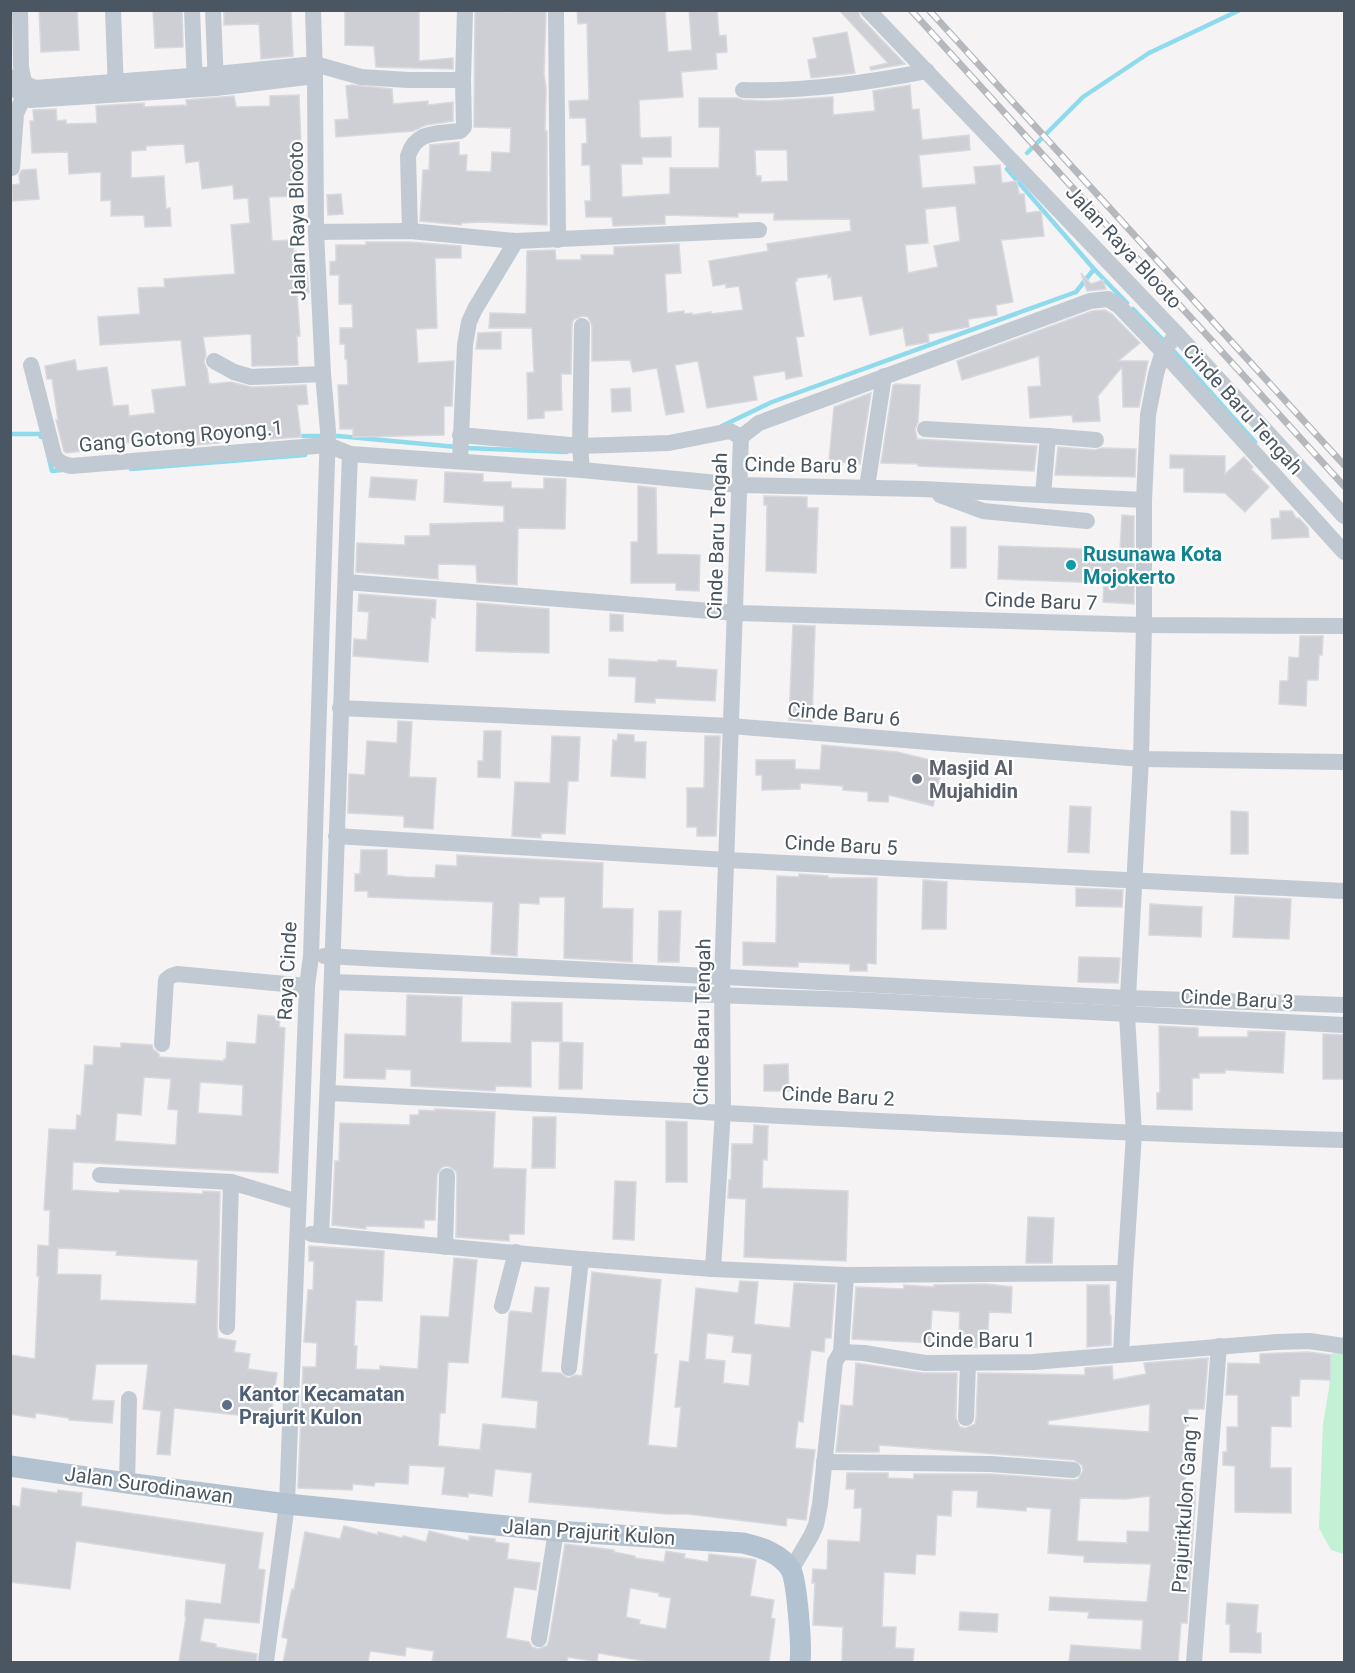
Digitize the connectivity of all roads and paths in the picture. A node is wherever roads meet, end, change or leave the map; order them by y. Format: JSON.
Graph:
{"nodes":[{"id":1,"x":20,"y":10,"type":"edge"},
{"id":2,"x":113,"y":10,"type":"edge"},
{"id":3,"x":192,"y":10,"type":"edge"},
{"id":4,"x":213,"y":10,"type":"edge"},
{"id":5,"x":313,"y":10,"type":"edge"},
{"id":6,"x":465,"y":10,"type":"edge"},
{"id":7,"x":556,"y":10,"type":"edge"},
{"id":8,"x":868,"y":10,"type":"edge"},
{"id":9,"x":315,"y":70,"type":"junction"},
{"id":10,"x":927,"y":72,"type":"junction"},
{"id":11,"x":10,"y":77,"type":"edge"},
{"id":12,"x":463,"y":80,"type":"junction"},
{"id":13,"x":216,"y":81,"type":"junction"},
{"id":14,"x":194,"y":82,"type":"junction"},
{"id":15,"x":116,"y":88,"type":"junction"},
{"id":16,"x":743,"y":90,"type":"dead end"},
{"id":17,"x":26,"y":92,"type":"junction"},
{"id":18,"x":12,"y":168,"type":"dead end"},
{"id":19,"x":759,"y":230,"type":"dead end"},
{"id":20,"x":410,"y":231,"type":"junction"},
{"id":21,"x":316,"y":232,"type":"junction"},
{"id":22,"x":558,"y":240,"type":"junction"},
{"id":23,"x":516,"y":241,"type":"junction"},
{"id":24,"x":582,"y":326,"type":"dead end"},
{"id":25,"x":1168,"y":345,"type":"junction"},
{"id":26,"x":214,"y":361,"type":"dead end"},
{"id":27,"x":31,"y":365,"type":"dead end"},
{"id":28,"x":323,"y":374,"type":"junction"},
{"id":29,"x":884,"y":376,"type":"junction"},
{"id":30,"x":925,"y":429,"type":"dead end"},
{"id":31,"x":1048,"y":436,"type":"junction"},
{"id":32,"x":741,"y":437,"type":"junction"},
{"id":33,"x":1096,"y":440,"type":"dead end"},
{"id":34,"x":335,"y":445,"type":"junction"},
{"id":35,"x":460,"y":447,"type":"junction"},
{"id":36,"x":581,"y":457,"type":"junction"},
{"id":37,"x":739,"y":485,"type":"junction"},
{"id":38,"x":867,"y":487,"type":"junction"},
{"id":39,"x":922,"y":489,"type":"junction"},
{"id":40,"x":1043,"y":495,"type":"junction"},
{"id":41,"x":1144,"y":500,"type":"junction"},
{"id":42,"x":1344,"y":516,"type":"edge"},
{"id":43,"x":1087,"y":521,"type":"dead end"},
{"id":44,"x":1344,"y":552,"type":"edge"},
{"id":45,"x":345,"y":582,"type":"junction"},
{"id":46,"x":736,"y":613,"type":"junction"},
{"id":47,"x":1144,"y":626,"type":"junction"},
{"id":48,"x":1344,"y":626,"type":"edge"},
{"id":49,"x":340,"y":708,"type":"junction"},
{"id":50,"x":731,"y":726,"type":"junction"},
{"id":51,"x":1141,"y":759,"type":"junction"},
{"id":52,"x":1344,"y":762,"type":"edge"},
{"id":53,"x":336,"y":836,"type":"junction"},
{"id":54,"x":727,"y":860,"type":"junction"},
{"id":55,"x":1134,"y":880,"type":"junction"},
{"id":56,"x":1344,"y":891,"type":"edge"},
{"id":57,"x":322,"y":956,"type":"junction"},
{"id":58,"x":722,"y":978,"type":"junction"},
{"id":59,"x":333,"y":982,"type":"junction"},
{"id":60,"x":307,"y":986,"type":"junction"},
{"id":61,"x":722,"y":996,"type":"junction"},
{"id":62,"x":1344,"y":1005,"type":"edge"},
{"id":63,"x":1127,"y":1007,"type":"junction"},
{"id":64,"x":1344,"y":1025,"type":"edge"},
{"id":65,"x":162,"y":1044,"type":"dead end"},
{"id":66,"x":328,"y":1093,"type":"junction"},
{"id":67,"x":723,"y":1111,"type":"junction"},
{"id":68,"x":1134,"y":1134,"type":"junction"},
{"id":69,"x":1344,"y":1140,"type":"edge"},
{"id":70,"x":100,"y":1175,"type":"dead end"},
{"id":71,"x":447,"y":1176,"type":"dead end"},
{"id":72,"x":231,"y":1182,"type":"junction"},
{"id":73,"x":298,"y":1202,"type":"junction"},
{"id":74,"x":298,"y":1233,"type":"junction"},
{"id":75,"x":321,"y":1235,"type":"junction"},
{"id":76,"x":445,"y":1247,"type":"junction"},
{"id":77,"x":516,"y":1252,"type":"junction"},
{"id":78,"x":581,"y":1259,"type":"junction"},
{"id":79,"x":713,"y":1269,"type":"junction"},
{"id":80,"x":1125,"y":1273,"type":"junction"},
{"id":81,"x":846,"y":1275,"type":"junction"},
{"id":82,"x":502,"y":1306,"type":"dead end"},
{"id":83,"x":226,"y":1327,"type":"dead end"},
{"id":84,"x":1219,"y":1346,"type":"junction"},
{"id":85,"x":1344,"y":1346,"type":"edge"},
{"id":86,"x":841,"y":1352,"type":"junction"},
{"id":87,"x":1121,"y":1354,"type":"junction"},
{"id":88,"x":968,"y":1364,"type":"junction"},
{"id":89,"x":569,"y":1368,"type":"dead end"},
{"id":90,"x":129,"y":1400,"type":"dead end"},
{"id":91,"x":966,"y":1418,"type":"dead end"},
{"id":92,"x":824,"y":1462,"type":"junction"},
{"id":93,"x":10,"y":1466,"type":"edge"},
{"id":94,"x":1073,"y":1470,"type":"dead end"},
{"id":95,"x":127,"y":1484,"type":"junction"},
{"id":96,"x":287,"y":1504,"type":"junction"},
{"id":97,"x":556,"y":1531,"type":"junction"},
{"id":98,"x":791,"y":1570,"type":"junction"},
{"id":99,"x":539,"y":1639,"type":"dead end"},
{"id":100,"x":266,"y":1662,"type":"edge"},
{"id":101,"x":800,"y":1662,"type":"edge"},
{"id":102,"x":1194,"y":1662,"type":"edge"}],
"edges":[{"from":1,"to":17,"type":"street"},
{"from":2,"to":15,"type":"street"},
{"from":3,"to":14,"type":"street"},
{"from":4,"to":13,"type":"street"},
{"from":5,"to":9,"type":"street","name":"Jalan Raya Blooto"},
{"from":6,"to":12,"type":"street"},
{"from":7,"to":22,"type":"street"},
{"from":8,"to":10,"type":"street","name":"Jalan Raya Blooto"},
{"from":9,"to":12,"type":"street"},
{"from":9,"to":13,"type":"street"},
{"from":9,"to":21,"type":"street","name":"Jalan Raya Blooto"},
{"from":10,"to":16,"type":"street"},
{"from":10,"to":25,"type":"street","name":"Jalan Raya Blooto"},
{"from":11,"to":17,"type":"street"},
{"from":12,"to":20,"type":"street"},
{"from":13,"to":14,"type":"street"},
{"from":14,"to":15,"type":"street"},
{"from":15,"to":17,"type":"street"},
{"from":17,"to":18,"type":"street"},
{"from":19,"to":22,"type":"street"},
{"from":20,"to":21,"type":"street"},
{"from":20,"to":23,"type":"street"},
{"from":21,"to":28,"type":"street","name":"Jalan Raya Blooto"},
{"from":22,"to":23,"type":"street"},
{"from":23,"to":35,"type":"street"},
{"from":24,"to":36,"type":"street"},
{"from":25,"to":29,"type":"street","name":"Cinde Baru Tengah"},
{"from":25,"to":41,"type":"street"},
{"from":25,"to":42,"type":"street","name":"Jalan Raya Blooto"},
{"from":25,"to":44,"type":"street","name":"Cinde Baru Tengah"},
{"from":26,"to":28,"type":"street"},
{"from":27,"to":34,"type":"street","name":"Gang Gotong Royong.1"},
{"from":28,"to":34,"type":"street","name":"Jalan Raya Blooto"},
{"from":29,"to":32,"type":"street","name":"Cinde Baru Tengah"},
{"from":29,"to":38,"type":"street"},
{"from":30,"to":31,"type":"street"},
{"from":31,"to":33,"type":"street"},
{"from":31,"to":40,"type":"street"},
{"from":32,"to":36,"type":"street"},
{"from":32,"to":37,"type":"street","name":"Cinde Baru Tengah"},
{"from":34,"to":35,"type":"street","name":"Cinde Baru 8"},
{"from":34,"to":45,"type":"street","name":"Raya Cinde"},
{"from":34,"to":57,"type":"street","name":"Raya Cinde"},
{"from":35,"to":36,"type":"street","name":"Cinde Baru 8"},
{"from":35,"to":36,"type":"street"},
{"from":36,"to":37,"type":"street","name":"Cinde Baru 8"},
{"from":37,"to":38,"type":"street","name":"Cinde Baru 8"},
{"from":37,"to":46,"type":"street","name":"Cinde Baru Tengah"},
{"from":38,"to":39,"type":"street","name":"Cinde Baru 8"},
{"from":39,"to":40,"type":"street","name":"Cinde Baru 8"},
{"from":39,"to":43,"type":"street"},
{"from":40,"to":41,"type":"street","name":"Cinde Baru 8"},
{"from":41,"to":47,"type":"street"},
{"from":45,"to":46,"type":"street","name":"Cinde Baru 7"},
{"from":45,"to":49,"type":"street","name":"Raya Cinde"},
{"from":46,"to":47,"type":"street","name":"Cinde Baru 7"},
{"from":46,"to":50,"type":"street","name":"Cinde Baru Tengah"},
{"from":47,"to":48,"type":"street","name":"Cinde Baru 7"},
{"from":47,"to":51,"type":"street"},
{"from":49,"to":50,"type":"street","name":"Cinde Baru 6"},
{"from":49,"to":53,"type":"street","name":"Raya Cinde"},
{"from":50,"to":51,"type":"street","name":"Cinde Baru 6"},
{"from":50,"to":54,"type":"street","name":"Cinde Baru Tengah"},
{"from":51,"to":52,"type":"street","name":"Cinde Baru 6"},
{"from":51,"to":55,"type":"street"},
{"from":53,"to":54,"type":"street","name":"Cinde Baru 5"},
{"from":53,"to":57,"type":"street","name":"Raya Cinde"},
{"from":54,"to":55,"type":"street","name":"Cinde Baru 5"},
{"from":54,"to":58,"type":"street","name":"Cinde Baru Tengah"},
{"from":55,"to":56,"type":"street","name":"Cinde Baru 5"},
{"from":55,"to":63,"type":"street"},
{"from":57,"to":58,"type":"street"},
{"from":57,"to":59,"type":"street","name":"Raya Cinde"},
{"from":57,"to":60,"type":"street","name":"Raya Cinde"},
{"from":58,"to":61,"type":"street","name":"Cinde Baru Tengah"},
{"from":58,"to":63,"type":"street"},
{"from":59,"to":61,"type":"street"},
{"from":59,"to":66,"type":"street","name":"Raya Cinde"},
{"from":60,"to":65,"type":"street"},
{"from":60,"to":73,"type":"street","name":"Raya Cinde"},
{"from":61,"to":63,"type":"street"},
{"from":61,"to":67,"type":"street","name":"Cinde Baru Tengah"},
{"from":62,"to":63,"type":"street"},
{"from":63,"to":64,"type":"street","name":"Cinde Baru 3"},
{"from":63,"to":68,"type":"street"},
{"from":66,"to":67,"type":"street","name":"Cinde Baru 2"},
{"from":66,"to":75,"type":"street","name":"Raya Cinde"},
{"from":67,"to":68,"type":"street","name":"Cinde Baru 2"},
{"from":67,"to":79,"type":"street","name":"Cinde Baru Tengah"},
{"from":68,"to":69,"type":"street","name":"Cinde Baru 2"},
{"from":68,"to":80,"type":"street"},
{"from":70,"to":72,"type":"street"},
{"from":71,"to":76,"type":"street"},
{"from":72,"to":73,"type":"street"},
{"from":72,"to":83,"type":"street"},
{"from":73,"to":74,"type":"street","name":"Raya Cinde"},
{"from":74,"to":75,"type":"street"},
{"from":74,"to":96,"type":"street","name":"Raya Cinde"},
{"from":75,"to":76,"type":"street"},
{"from":76,"to":77,"type":"street"},
{"from":77,"to":78,"type":"street"},
{"from":77,"to":82,"type":"street"},
{"from":78,"to":79,"type":"street"},
{"from":78,"to":89,"type":"street"},
{"from":79,"to":81,"type":"street"},
{"from":80,"to":81,"type":"street"},
{"from":80,"to":87,"type":"street"},
{"from":81,"to":86,"type":"street"},
{"from":84,"to":85,"type":"street","name":"Cinde Baru 1"},
{"from":84,"to":87,"type":"street","name":"Cinde Baru 1"},
{"from":84,"to":102,"type":"street","name":"Prajuritkulon Gang 1"},
{"from":86,"to":88,"type":"street","name":"Cinde Baru 1"},
{"from":86,"to":92,"type":"street"},
{"from":87,"to":88,"type":"street","name":"Cinde Baru 1"},
{"from":88,"to":91,"type":"street"},
{"from":90,"to":95,"type":"street"},
{"from":92,"to":94,"type":"street"},
{"from":92,"to":98,"type":"street"},
{"from":93,"to":95,"type":"main road","name":"Jalan Surodinawan"},
{"from":95,"to":96,"type":"main road","name":"Jalan Surodinawan"},
{"from":96,"to":97,"type":"main road","name":"Jalan Prajurit Kulon"},
{"from":96,"to":100,"type":"street","name":"Raya Cinde"},
{"from":97,"to":98,"type":"main road","name":"Jalan Prajurit Kulon"},
{"from":97,"to":99,"type":"street"},
{"from":98,"to":101,"type":"main road"}]}
